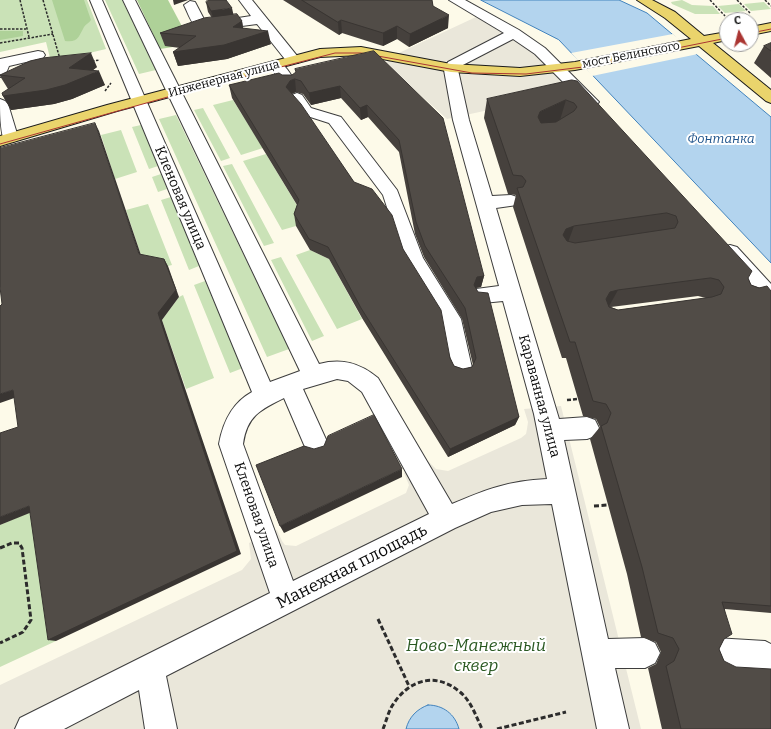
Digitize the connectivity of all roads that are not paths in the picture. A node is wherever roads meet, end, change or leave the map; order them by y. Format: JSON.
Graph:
{"nodes":[{"id":1,"x":96,"y":0,"type":"edge"},
{"id":2,"x":129,"y":0,"type":"edge"},
{"id":3,"x":455,"y":0,"type":"edge"},
{"id":4,"x":643,"y":0,"type":"edge"},
{"id":5,"x":190,"y":5,"type":"dead end"},
{"id":6,"x":253,"y":7,"type":"edge"},
{"id":7,"x":771,"y":28,"type":"edge"},
{"id":8,"x":759,"y":30,"type":"edge"},
{"id":9,"x":514,"y":33,"type":"junction"},
{"id":10,"x":719,"y":38,"type":"edge"},
{"id":11,"x":702,"y":41,"type":"junction"},
{"id":12,"x":38,"y":55,"type":"dead end"},
{"id":13,"x":293,"y":60,"type":"junction"},
{"id":14,"x":276,"y":65,"type":"junction"},
{"id":15,"x":451,"y":68,"type":"junction"},
{"id":16,"x":559,"y":68,"type":"junction"},
{"id":17,"x":0,"y":72,"type":"edge"},
{"id":18,"x":174,"y":92,"type":"junction"},
{"id":19,"x":771,"y":98,"type":"edge"},
{"id":20,"x":139,"y":101,"type":"junction"},
{"id":21,"x":0,"y":104,"type":"edge"},
{"id":22,"x":601,"y":112,"type":"edge"},
{"id":23,"x":5,"y":139,"type":"edge"},
{"id":24,"x":511,"y":201,"type":"dead end"},
{"id":25,"x":485,"y":203,"type":"junction"},
{"id":26,"x":721,"y":241,"type":"edge"},
{"id":27,"x":511,"y":293,"type":"junction"},
{"id":28,"x":768,"y":293,"type":"edge"},
{"id":29,"x":483,"y":295,"type":"edge"},
{"id":30,"x":744,"y":296,"type":"edge"},
{"id":31,"x":461,"y":368,"type":"edge"},
{"id":32,"x":314,"y":376,"type":"junction"},
{"id":33,"x":290,"y":386,"type":"junction"},
{"id":34,"x":265,"y":396,"type":"junction"},
{"id":35,"x":587,"y":428,"type":"dead end"},
{"id":36,"x":550,"y":430,"type":"junction"},
{"id":37,"x":317,"y":446,"type":"dead end"},
{"id":38,"x":563,"y":491,"type":"junction"},
{"id":39,"x":446,"y":519,"type":"junction"},
{"id":40,"x":286,"y":600,"type":"junction"},
{"id":41,"x":715,"y":652,"type":"edge"},
{"id":42,"x":645,"y":653,"type":"dead end"},
{"id":43,"x":597,"y":654,"type":"junction"},
{"id":44,"x":150,"y":670,"type":"junction"},
{"id":45,"x":771,"y":676,"type":"edge"},
{"id":46,"x":31,"y":729,"type":"edge"},
{"id":47,"x":161,"y":729,"type":"edge"},
{"id":48,"x":613,"y":729,"type":"edge"}],
"edges":[{"from":1,"to":20,"type":"street","name":"Кленовая улица"},
{"from":2,"to":18,"type":"street"},
{"from":3,"to":9,"type":"street"},
{"from":4,"to":11,"type":"main road"},
{"from":5,"to":6,"type":"street"},
{"from":6,"to":13,"type":"street"},
{"from":7,"to":8,"type":"main road"},
{"from":9,"to":15,"type":"street"},
{"from":9,"to":16,"type":"street"},
{"from":10,"to":11,"type":"main road","name":"мост Белинского"},
{"from":11,"to":16,"type":"main road","name":"мост Белинского"},
{"from":11,"to":19,"type":"main road"},
{"from":12,"to":17,"type":"street"},
{"from":13,"to":14,"type":"main road","name":"Инженерная улица"},
{"from":13,"to":15,"type":"main road","name":"Инженерная улица"},
{"from":14,"to":18,"type":"main road","name":"Инженерная улица"},
{"from":14,"to":31,"type":"street"},
{"from":15,"to":16,"type":"main road","name":"Инженерная улица"},
{"from":15,"to":25,"type":"street","name":"Караванная улица"},
{"from":16,"to":22,"type":"street"},
{"from":18,"to":20,"type":"main road","name":"Инженерная улица"},
{"from":18,"to":32,"type":"street"},
{"from":20,"to":23,"type":"main road","name":"Инженерная улица"},
{"from":20,"to":34,"type":"street","name":"Кленовая улица"},
{"from":21,"to":23,"type":"street"},
{"from":24,"to":25,"type":"street"},
{"from":25,"to":27,"type":"street","name":"Караванная улица"},
{"from":26,"to":28,"type":"street"},
{"from":27,"to":29,"type":"street"},
{"from":27,"to":36,"type":"street","name":"Караванная улица"},
{"from":28,"to":30,"type":"street"},
{"from":32,"to":33,"type":"street","name":"Кленовая улица"},
{"from":32,"to":39,"type":"street","name":"Кленовая улица"},
{"from":33,"to":34,"type":"street","name":"Кленовая улица"},
{"from":33,"to":37,"type":"street"},
{"from":34,"to":40,"type":"street","name":"Кленовая улица"},
{"from":35,"to":36,"type":"street"},
{"from":36,"to":38,"type":"street","name":"Караванная улица"},
{"from":38,"to":39,"type":"street","name":"Манежная площадь"},
{"from":38,"to":43,"type":"street","name":"Караванная улица"},
{"from":39,"to":40,"type":"street","name":"Манежная площадь"},
{"from":40,"to":44,"type":"street","name":"Манежная площадь"},
{"from":41,"to":45,"type":"street"},
{"from":42,"to":43,"type":"street"},
{"from":43,"to":48,"type":"street","name":"Караванная улица"},
{"from":44,"to":46,"type":"street","name":"Манежная площадь"},
{"from":44,"to":47,"type":"street"}]}
